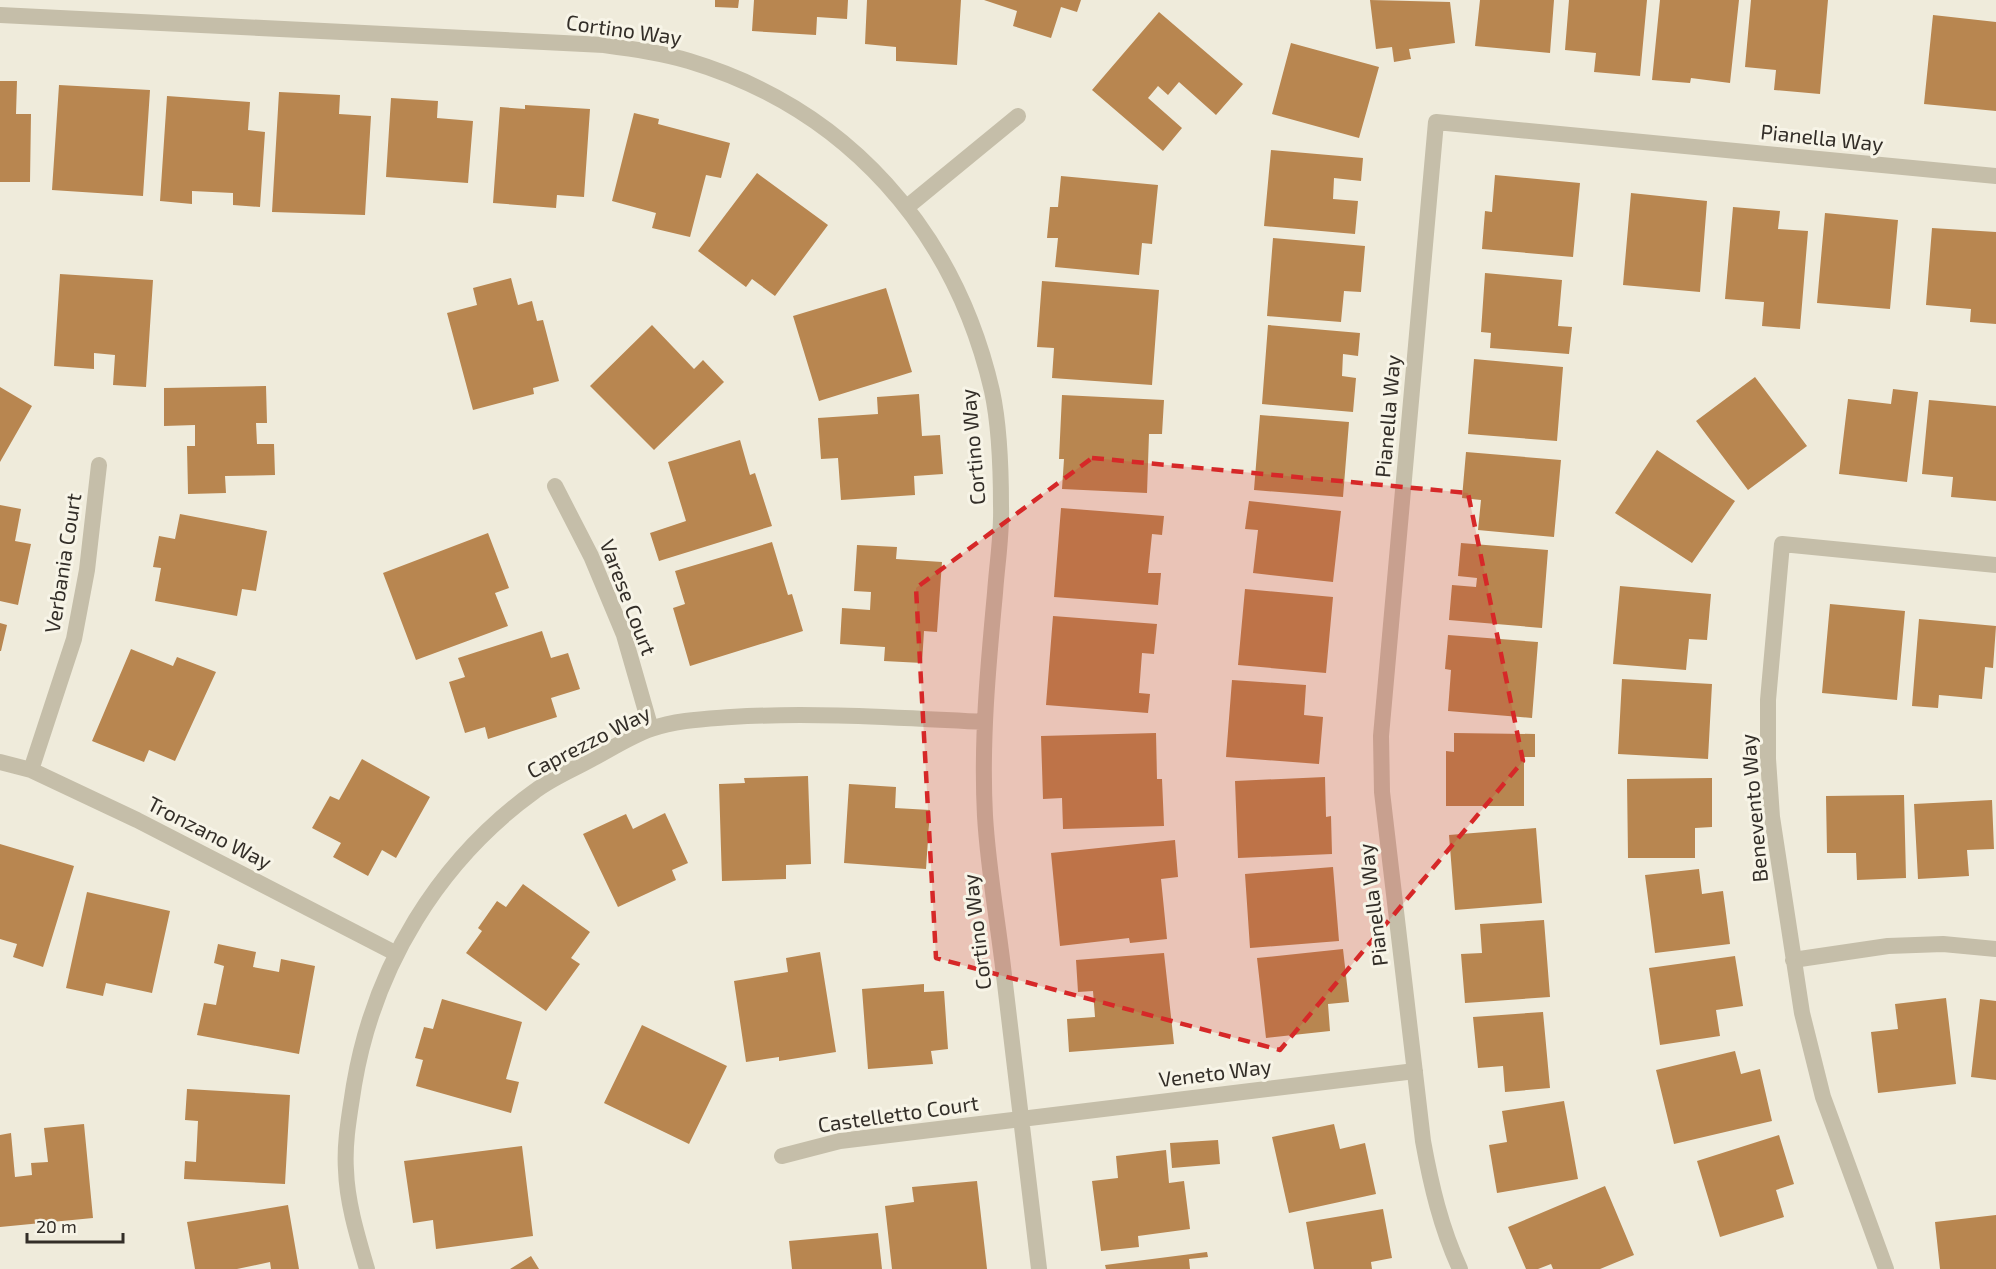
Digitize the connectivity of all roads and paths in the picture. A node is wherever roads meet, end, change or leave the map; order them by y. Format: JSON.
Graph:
{"nodes":[{"id":1,"x":0,"y":15,"type":"edge"},
{"id":2,"x":1018,"y":116,"type":"dead end"},
{"id":3,"x":1996,"y":176,"type":"edge"},
{"id":4,"x":907,"y":207,"type":"junction"},
{"id":5,"x":99,"y":465,"type":"dead end"},
{"id":6,"x":555,"y":486,"type":"dead end"},
{"id":7,"x":1996,"y":565,"type":"edge"},
{"id":8,"x":984,"y":722,"type":"junction"},
{"id":9,"x":651,"y":729,"type":"junction"},
{"id":10,"x":0,"y":762,"type":"edge"},
{"id":11,"x":31,"y":770,"type":"junction"},
{"id":12,"x":1996,"y":949,"type":"edge"},
{"id":13,"x":395,"y":953,"type":"junction"},
{"id":14,"x":1793,"y":960,"type":"junction"},
{"id":15,"x":1415,"y":1071,"type":"junction"},
{"id":16,"x":1021,"y":1118,"type":"junction"},
{"id":17,"x":782,"y":1156,"type":"dead end"},
{"id":18,"x":367,"y":1269,"type":"edge"},
{"id":19,"x":1039,"y":1269,"type":"edge"},
{"id":20,"x":1460,"y":1269,"type":"edge"},
{"id":21,"x":1886,"y":1269,"type":"edge"}],
"edges":[{"from":1,"to":4,"type":"street","name":"Cortino Way"},
{"from":2,"to":4,"type":"street"},
{"from":3,"to":15,"type":"street","name":"Pianella Way"},
{"from":4,"to":8,"type":"street","name":"Cortino Way"},
{"from":5,"to":11,"type":"street","name":"Verbania Court"},
{"from":6,"to":9,"type":"street","name":"Varese Court"},
{"from":7,"to":14,"type":"street","name":"Benevento Way"},
{"from":8,"to":9,"type":"street","name":"Caprezzo Way"},
{"from":8,"to":16,"type":"street","name":"Cortino Way"},
{"from":9,"to":13,"type":"street","name":"Caprezzo Way"},
{"from":10,"to":11,"type":"street","name":"Tronzano Way"},
{"from":11,"to":13,"type":"street","name":"Tronzano Way"},
{"from":12,"to":14,"type":"street"},
{"from":13,"to":18,"type":"street","name":"Caprezzo Way"},
{"from":14,"to":21,"type":"street","name":"Benevento Way"},
{"from":15,"to":16,"type":"street","name":"Veneto Way"},
{"from":15,"to":20,"type":"street","name":"Pianella Way"},
{"from":16,"to":17,"type":"street","name":"Castelletto Court"},
{"from":16,"to":19,"type":"street","name":"Cortino Way"}]}
